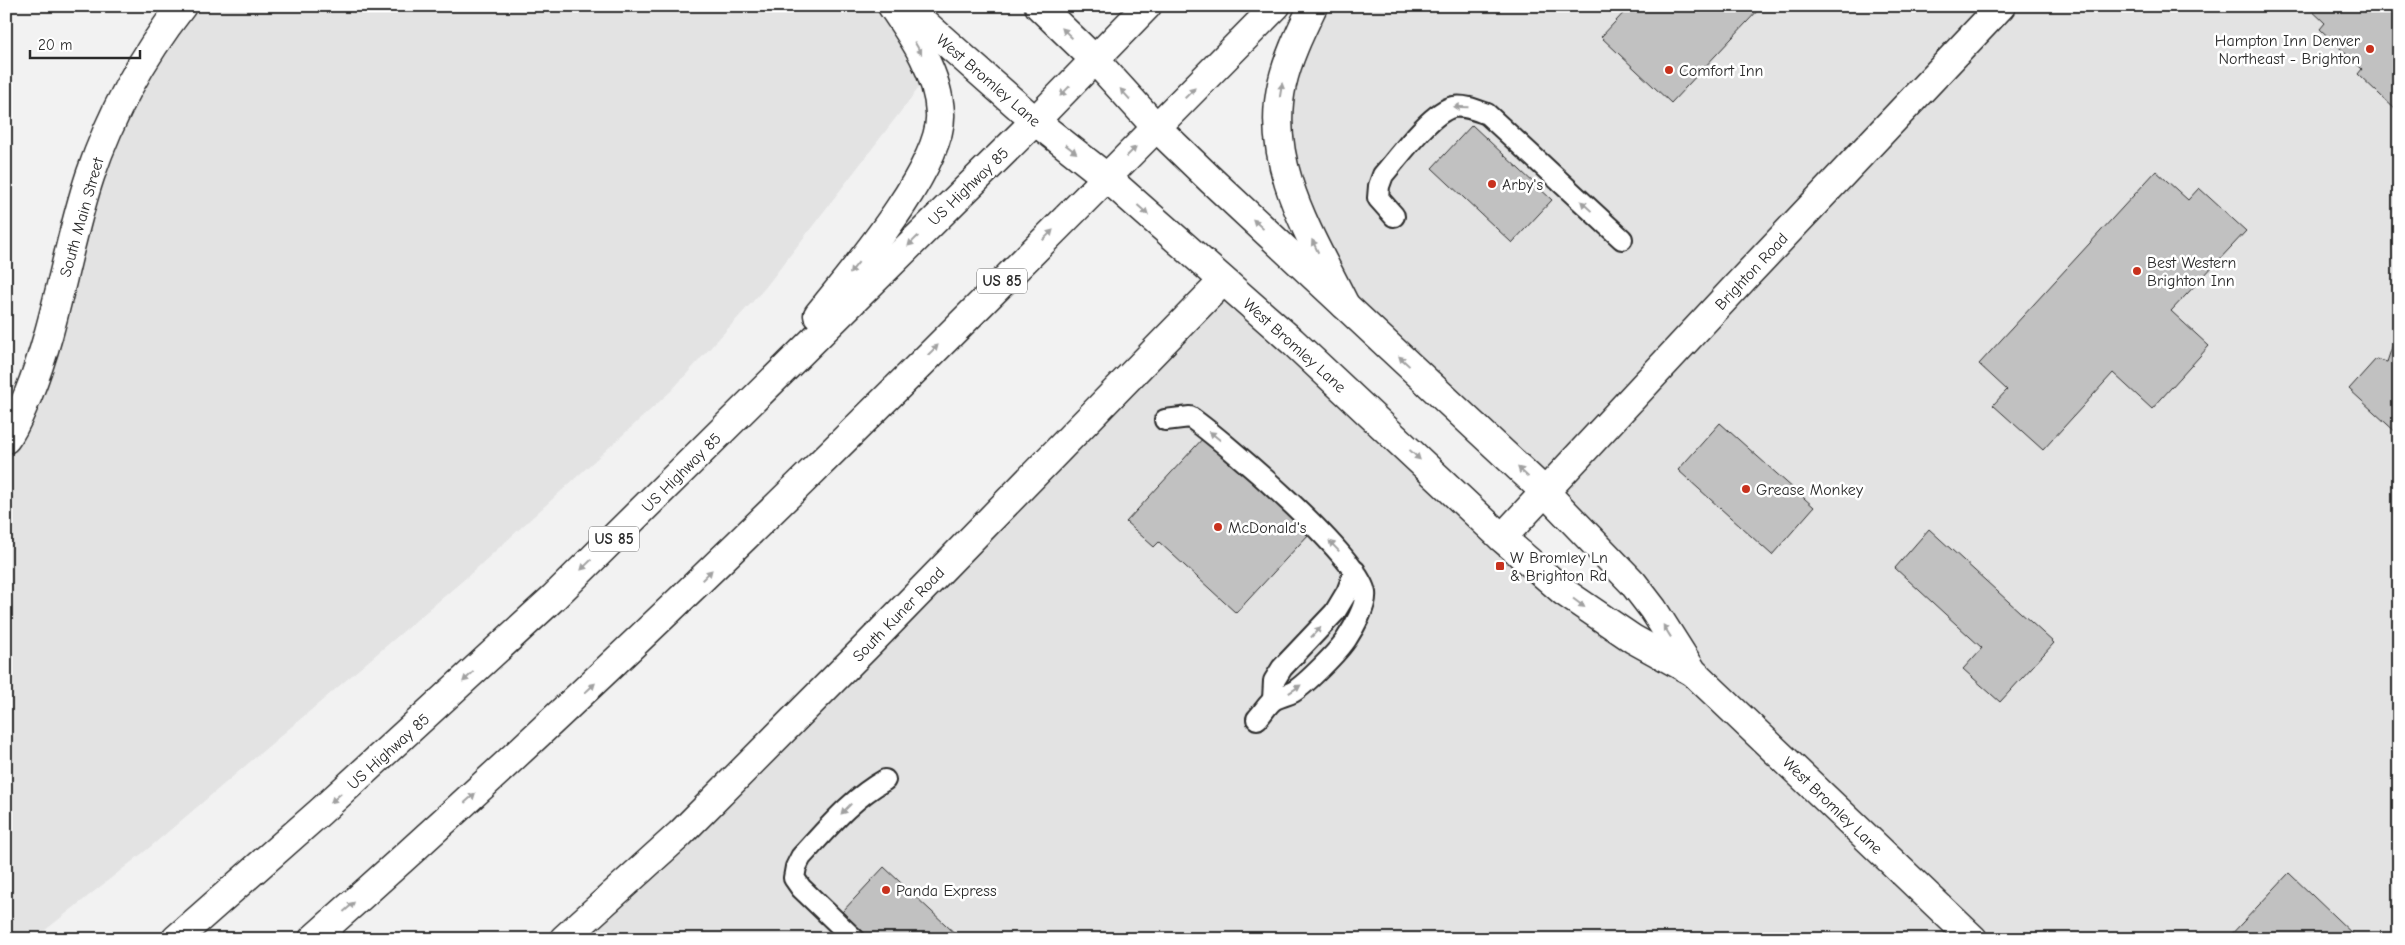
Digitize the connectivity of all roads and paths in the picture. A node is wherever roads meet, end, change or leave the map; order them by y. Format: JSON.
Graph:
{"nodes":[{"id":1,"x":182,"y":6,"type":"edge"},
{"id":2,"x":892,"y":6,"type":"edge"},
{"id":3,"x":906,"y":6,"type":"edge"},
{"id":4,"x":1039,"y":6,"type":"edge"},
{"id":5,"x":1147,"y":6,"type":"edge"},
{"id":6,"x":1276,"y":6,"type":"edge"},
{"id":7,"x":1312,"y":6,"type":"edge"},
{"id":8,"x":2001,"y":6,"type":"edge"},
{"id":9,"x":1095,"y":60,"type":"junction"},
{"id":10,"x":1035,"y":121,"type":"junction"},
{"id":11,"x":1156,"y":127,"type":"junction"},
{"id":12,"x":1106,"y":177,"type":"junction"},
{"id":13,"x":1394,"y":216,"type":"dead end"},
{"id":14,"x":1622,"y":239,"type":"dead end"},
{"id":15,"x":1223,"y":282,"type":"junction"},
{"id":16,"x":1345,"y":305,"type":"junction"},
{"id":17,"x":1165,"y":420,"type":"dead end"},
{"id":18,"x":730,"y":423,"type":"junction"},
{"id":19,"x":6,"y":439,"type":"edge"},
{"id":20,"x":1545,"y":492,"type":"junction"},
{"id":21,"x":1502,"y":538,"type":"junction"},
{"id":22,"x":1355,"y":570,"type":"junction"},
{"id":23,"x":1692,"y":672,"type":"junction"},
{"id":24,"x":1273,"y":700,"type":"junction"},
{"id":25,"x":1257,"y":719,"type":"dead end"},
{"id":26,"x":885,"y":780,"type":"dead end"},
{"id":27,"x":176,"y":939,"type":"edge"},
{"id":28,"x":313,"y":939,"type":"edge"},
{"id":29,"x":564,"y":939,"type":"edge"},
{"id":30,"x":854,"y":939,"type":"edge"},
{"id":31,"x":1973,"y":939,"type":"edge"}],
"edges":[{"from":1,"to":19,"type":"main road","name":"South Main Street"},
{"from":2,"to":18,"type":"main road","one_way":true},
{"from":3,"to":10,"type":"main road","name":"West Bromley Lane"},
{"from":9,"to":4,"type":"main road","name":"West Bromley Lane","one_way":true},
{"from":5,"to":9,"type":"main road","name":"US Highway 85","number":"US 85"},
{"from":11,"to":6,"type":"main road","number":"US 85","one_way":true},
{"from":16,"to":7,"type":"main road","one_way":true},
{"from":8,"to":20,"type":"main road","name":"Brighton Road"},
{"from":9,"to":10,"type":"main road","name":"US Highway 85","number":"US 85","one_way":true},
{"from":11,"to":9,"type":"main road","name":"West Bromley Lane","one_way":true},
{"from":10,"to":12,"type":"main road","name":"West Bromley Lane","one_way":true},
{"from":10,"to":18,"type":"main road","name":"US Highway 85","number":"US 85","one_way":true},
{"from":12,"to":11,"type":"main road","number":"US 85","one_way":true},
{"from":16,"to":11,"type":"main road","name":"West Bromley Lane","one_way":true},
{"from":12,"to":15,"type":"main road","name":"West Bromley Lane","one_way":true},
{"from":28,"to":12,"type":"main road","number":"US 85","one_way":true},
{"from":14,"to":13,"type":"lane","one_way":true},
{"from":15,"to":21,"type":"main road","name":"West Bromley Lane","one_way":true},
{"from":15,"to":29,"type":"main road","name":"South Kuner Road"},
{"from":20,"to":16,"type":"main road","name":"West Bromley Lane","one_way":true},
{"from":22,"to":17,"type":"lane","one_way":true},
{"from":18,"to":27,"type":"main road","name":"US Highway 85","number":"US 85","one_way":true},
{"from":20,"to":21,"type":"main road","name":"Brighton Road"},
{"from":23,"to":20,"type":"main road","name":"West Bromley Lane","one_way":true},
{"from":21,"to":23,"type":"main road","name":"West Bromley Lane","one_way":true},
{"from":24,"to":22,"type":"lane","one_way":true},
{"from":24,"to":22,"type":"lane","one_way":true},
{"from":23,"to":31,"type":"main road","name":"West Bromley Lane"},
{"from":24,"to":25,"type":"lane"},
{"from":26,"to":30,"type":"lane","one_way":true}]}
